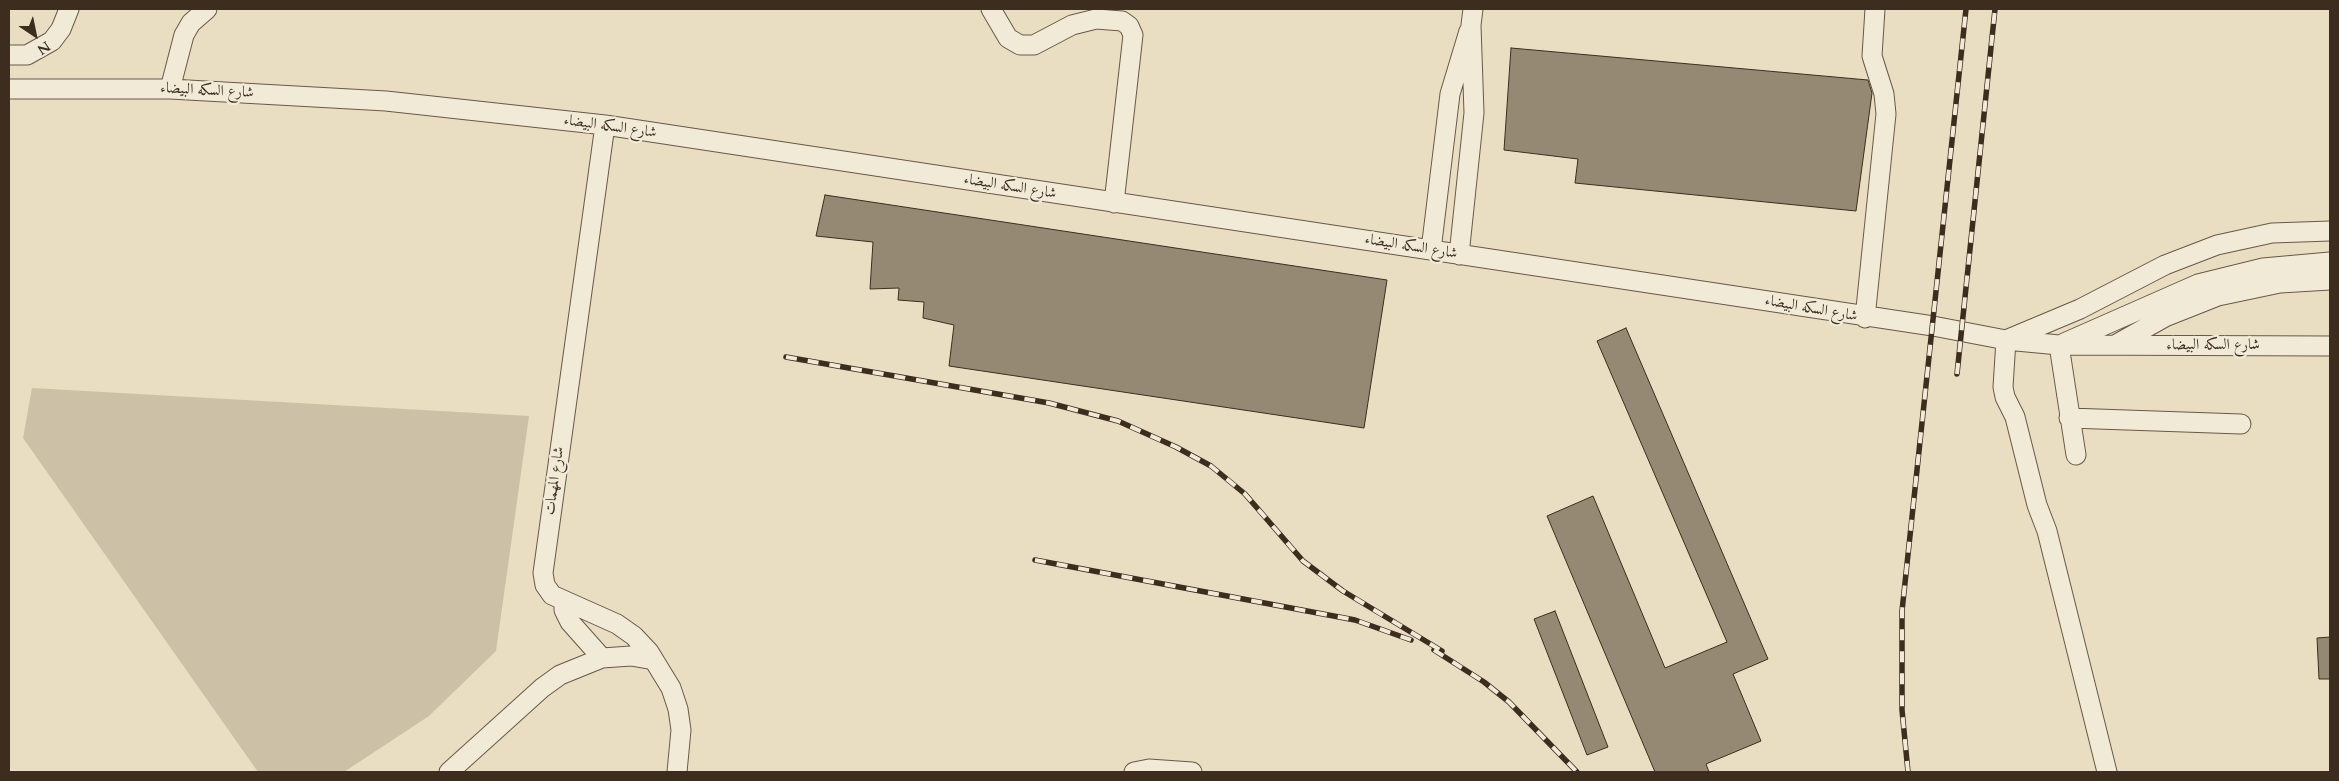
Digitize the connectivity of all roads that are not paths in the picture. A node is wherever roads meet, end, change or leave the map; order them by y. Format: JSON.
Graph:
{"nodes":[{"id":1,"x":69,"y":9,"type":"edge"},
{"id":2,"x":207,"y":9,"type":"edge"},
{"id":3,"x":991,"y":9,"type":"edge"},
{"id":4,"x":1875,"y":9,"type":"edge"},
{"id":5,"x":1472,"y":17,"type":"edge"},
{"id":6,"x":9,"y":55,"type":"edge"},
{"id":7,"x":9,"y":89,"type":"edge"},
{"id":8,"x":170,"y":89,"type":"junction"},
{"id":9,"x":606,"y":126,"type":"junction"},
{"id":10,"x":1114,"y":202,"type":"junction"},
{"id":11,"x":2330,"y":231,"type":"edge"},
{"id":12,"x":1431,"y":250,"type":"junction"},
{"id":13,"x":1459,"y":255,"type":"junction"},
{"id":14,"x":2330,"y":262,"type":"edge"},
{"id":15,"x":2330,"y":280,"type":"edge"},
{"id":16,"x":1865,"y":318,"type":"junction"},
{"id":17,"x":2006,"y":340,"type":"junction"},
{"id":18,"x":2059,"y":345,"type":"junction"},
{"id":19,"x":2115,"y":345,"type":"junction"},
{"id":20,"x":2330,"y":346,"type":"edge"},
{"id":21,"x":2069,"y":418,"type":"junction"},
{"id":22,"x":2241,"y":424,"type":"dead end"},
{"id":23,"x":2076,"y":455,"type":"dead end"},
{"id":24,"x":564,"y":602,"type":"junction"},
{"id":25,"x":602,"y":658,"type":"junction"},
{"id":26,"x":654,"y":660,"type":"junction"},
{"id":27,"x":475,"y":750,"type":"junction"},
{"id":28,"x":449,"y":772,"type":"edge"},
{"id":29,"x":471,"y":772,"type":"edge"},
{"id":30,"x":678,"y":772,"type":"edge"},
{"id":31,"x":1134,"y":772,"type":"edge"},
{"id":32,"x":1192,"y":772,"type":"edge"},
{"id":33,"x":2107,"y":772,"type":"edge"}],
"edges":[{"from":1,"to":6,"type":"street"},
{"from":2,"to":8,"type":"street"},
{"from":3,"to":10,"type":"street"},
{"from":4,"to":16,"type":"street"},
{"from":5,"to":12,"type":"street"},
{"from":5,"to":13,"type":"street"},
{"from":7,"to":8,"type":"street","name":"شارع السكه البيضاء"},
{"from":8,"to":9,"type":"street","name":"شارع السكه البيضاء"},
{"from":9,"to":10,"type":"street","name":"شارع السكه البيضاء"},
{"from":9,"to":24,"type":"street","name":"شارع المهمات"},
{"from":10,"to":12,"type":"street","name":"شارع السكه البيضاء"},
{"from":11,"to":17,"type":"street"},
{"from":12,"to":13,"type":"street","name":"شارع السكه البيضاء"},
{"from":13,"to":16,"type":"street","name":"شارع السكه البيضاء"},
{"from":14,"to":18,"type":"street"},
{"from":15,"to":19,"type":"street"},
{"from":16,"to":17,"type":"street","name":"شارع السكه البيضاء"},
{"from":17,"to":18,"type":"street","name":"شارع السكه البيضاء"},
{"from":17,"to":33,"type":"street"},
{"from":18,"to":19,"type":"street","name":"شارع السكه البيضاء"},
{"from":18,"to":21,"type":"street"},
{"from":19,"to":20,"type":"street","name":"شارع السكه البيضاء"},
{"from":21,"to":22,"type":"street"},
{"from":21,"to":23,"type":"street"},
{"from":24,"to":25,"type":"street"},
{"from":24,"to":26,"type":"street","name":"شارع المهمات"},
{"from":25,"to":26,"type":"street"},
{"from":25,"to":27,"type":"street"},
{"from":26,"to":30,"type":"street","name":"شارع المهمات"},
{"from":27,"to":28,"type":"street"},
{"from":27,"to":29,"type":"street"},
{"from":31,"to":32,"type":"street"}]}
